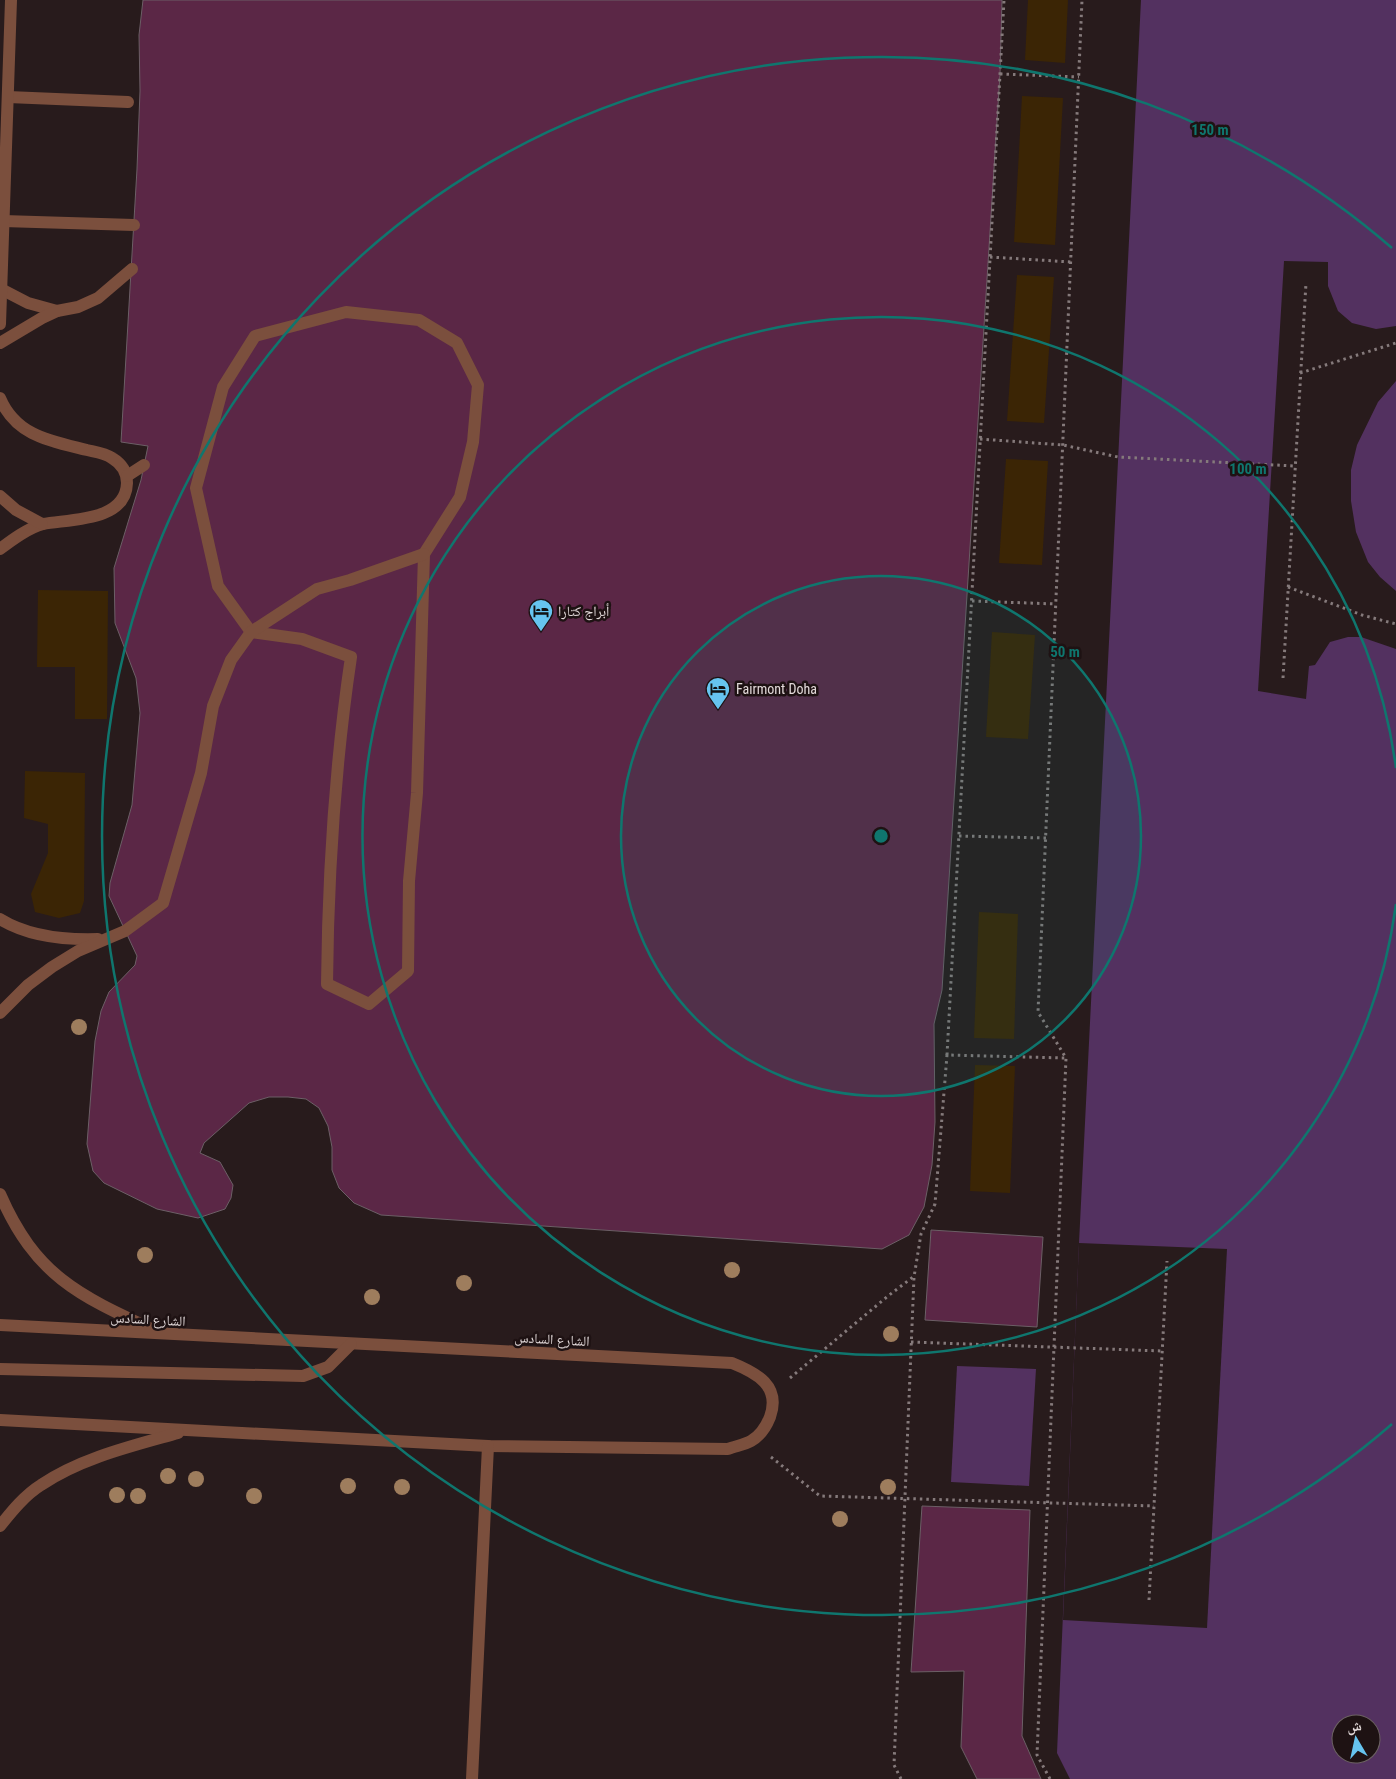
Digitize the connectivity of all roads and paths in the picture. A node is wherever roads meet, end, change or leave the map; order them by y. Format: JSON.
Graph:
{"nodes":[{"id":1,"x":11,"y":0,"type":"edge"},
{"id":2,"x":1004,"y":0,"type":"edge"},
{"id":3,"x":1082,"y":0,"type":"edge"},
{"id":4,"x":4,"y":69,"type":"edge"},
{"id":5,"x":1000,"y":74,"type":"junction"},
{"id":6,"x":1079,"y":77,"type":"junction"},
{"id":7,"x":8,"y":97,"type":"junction"},
{"id":8,"x":128,"y":102,"type":"dead end"},
{"id":9,"x":4,"y":221,"type":"junction"},
{"id":10,"x":134,"y":225,"type":"dead end"},
{"id":11,"x":990,"y":257,"type":"junction"},
{"id":12,"x":1071,"y":262,"type":"junction"},
{"id":13,"x":132,"y":269,"type":"dead end"},
{"id":14,"x":1306,"y":283,"type":"dead end"},
{"id":15,"x":1,"y":289,"type":"edge"},
{"id":16,"x":57,"y":311,"type":"junction"},
{"id":17,"x":0,"y":324,"type":"edge"},
{"id":18,"x":0,"y":343,"type":"edge"},
{"id":19,"x":1396,"y":343,"type":"edge"},
{"id":20,"x":1300,"y":374,"type":"junction"},
{"id":21,"x":0,"y":398,"type":"edge"},
{"id":22,"x":980,"y":439,"type":"junction"},
{"id":23,"x":1063,"y":445,"type":"junction"},
{"id":24,"x":144,"y":465,"type":"dead end"},
{"id":25,"x":1295,"y":466,"type":"junction"},
{"id":26,"x":127,"y":476,"type":"junction"},
{"id":27,"x":0,"y":496,"type":"edge"},
{"id":28,"x":42,"y":524,"type":"junction"},
{"id":29,"x":0,"y":549,"type":"edge"},
{"id":30,"x":424,"y":554,"type":"junction"},
{"id":31,"x":1288,"y":587,"type":"junction"},
{"id":32,"x":972,"y":601,"type":"junction"},
{"id":33,"x":1056,"y":604,"type":"junction"},
{"id":34,"x":1396,"y":624,"type":"edge"},
{"id":35,"x":251,"y":632,"type":"junction"},
{"id":36,"x":1283,"y":678,"type":"dead end"},
{"id":37,"x":959,"y":836,"type":"junction"},
{"id":38,"x":1046,"y":838,"type":"junction"},
{"id":39,"x":0,"y":919,"type":"edge"},
{"id":40,"x":106,"y":939,"type":"junction"},
{"id":41,"x":0,"y":1013,"type":"edge"},
{"id":42,"x":947,"y":1055,"type":"junction"},
{"id":43,"x":1066,"y":1058,"type":"junction"},
{"id":44,"x":0,"y":1194,"type":"edge"},
{"id":45,"x":1167,"y":1261,"type":"dead end"},
{"id":46,"x":914,"y":1277,"type":"junction"},
{"id":47,"x":0,"y":1325,"type":"edge"},
{"id":48,"x":165,"y":1335,"type":"junction"},
{"id":49,"x":911,"y":1342,"type":"junction"},
{"id":50,"x":350,"y":1344,"type":"junction"},
{"id":51,"x":1054,"y":1347,"type":"junction"},
{"id":52,"x":1162,"y":1351,"type":"junction"},
{"id":53,"x":0,"y":1369,"type":"edge"},
{"id":54,"x":771,"y":1394,"type":"junction"},
{"id":55,"x":0,"y":1420,"type":"edge"},
{"id":56,"x":188,"y":1430,"type":"junction"},
{"id":57,"x":751,"y":1441,"type":"junction"},
{"id":58,"x":488,"y":1446,"type":"junction"},
{"id":59,"x":904,"y":1499,"type":"junction"},
{"id":60,"x":1048,"y":1503,"type":"junction"},
{"id":61,"x":1154,"y":1506,"type":"junction"},
{"id":62,"x":0,"y":1526,"type":"edge"},
{"id":63,"x":1149,"y":1600,"type":"dead end"},
{"id":64,"x":472,"y":1779,"type":"edge"},
{"id":65,"x":901,"y":1779,"type":"edge"},
{"id":66,"x":1050,"y":1779,"type":"edge"}],
"edges":[{"from":1,"to":4,"type":"street"},
{"from":2,"to":5,"type":"path"},
{"from":3,"to":6,"type":"path"},
{"from":4,"to":7,"type":"street"},
{"from":5,"to":6,"type":"path"},
{"from":5,"to":11,"type":"path"},
{"from":6,"to":12,"type":"path"},
{"from":7,"to":8,"type":"street"},
{"from":7,"to":9,"type":"street"},
{"from":9,"to":10,"type":"street"},
{"from":9,"to":15,"type":"street"},
{"from":11,"to":12,"type":"path"},
{"from":11,"to":22,"type":"path"},
{"from":12,"to":23,"type":"path"},
{"from":13,"to":16,"type":"street"},
{"from":14,"to":20,"type":"path"},
{"from":15,"to":16,"type":"street"},
{"from":15,"to":17,"type":"street"},
{"from":16,"to":18,"type":"street"},
{"from":19,"to":20,"type":"path"},
{"from":20,"to":25,"type":"path"},
{"from":21,"to":26,"type":"street"},
{"from":22,"to":23,"type":"path"},
{"from":22,"to":32,"type":"path"},
{"from":23,"to":25,"type":"path"},
{"from":23,"to":33,"type":"path"},
{"from":24,"to":26,"type":"street"},
{"from":25,"to":31,"type":"path"},
{"from":26,"to":28,"type":"street"},
{"from":27,"to":28,"type":"street"},
{"from":28,"to":29,"type":"street"},
{"from":30,"to":35,"type":"street"},
{"from":30,"to":35,"type":"street"},
{"from":30,"to":35,"type":"street"},
{"from":31,"to":34,"type":"path"},
{"from":31,"to":36,"type":"path"},
{"from":32,"to":33,"type":"path"},
{"from":32,"to":37,"type":"path"},
{"from":33,"to":38,"type":"path"},
{"from":35,"to":40,"type":"street"},
{"from":37,"to":38,"type":"path"},
{"from":37,"to":42,"type":"path"},
{"from":38,"to":43,"type":"path"},
{"from":39,"to":40,"type":"street"},
{"from":40,"to":41,"type":"street"},
{"from":42,"to":43,"type":"path"},
{"from":42,"to":46,"type":"path"},
{"from":43,"to":51,"type":"path"},
{"from":44,"to":48,"type":"street"},
{"from":45,"to":52,"type":"path"},
{"from":46,"to":49,"type":"path"},
{"from":46,"to":54,"type":"path"},
{"from":47,"to":48,"type":"street","name":"الشارع السادس"},
{"from":48,"to":50,"type":"street","name":"الشارع السادس"},
{"from":49,"to":51,"type":"path"},
{"from":49,"to":59,"type":"path"},
{"from":50,"to":53,"type":"street"},
{"from":50,"to":54,"type":"street","name":"الشارع السادس"},
{"from":51,"to":52,"type":"path"},
{"from":51,"to":60,"type":"path"},
{"from":52,"to":61,"type":"path"},
{"from":54,"to":57,"type":"street"},
{"from":55,"to":56,"type":"street"},
{"from":56,"to":58,"type":"street"},
{"from":56,"to":62,"type":"street"},
{"from":57,"to":58,"type":"street"},
{"from":57,"to":59,"type":"path"},
{"from":58,"to":64,"type":"street"},
{"from":59,"to":60,"type":"path"},
{"from":59,"to":65,"type":"path"},
{"from":60,"to":61,"type":"path"},
{"from":60,"to":66,"type":"path"},
{"from":61,"to":63,"type":"path"}]}
